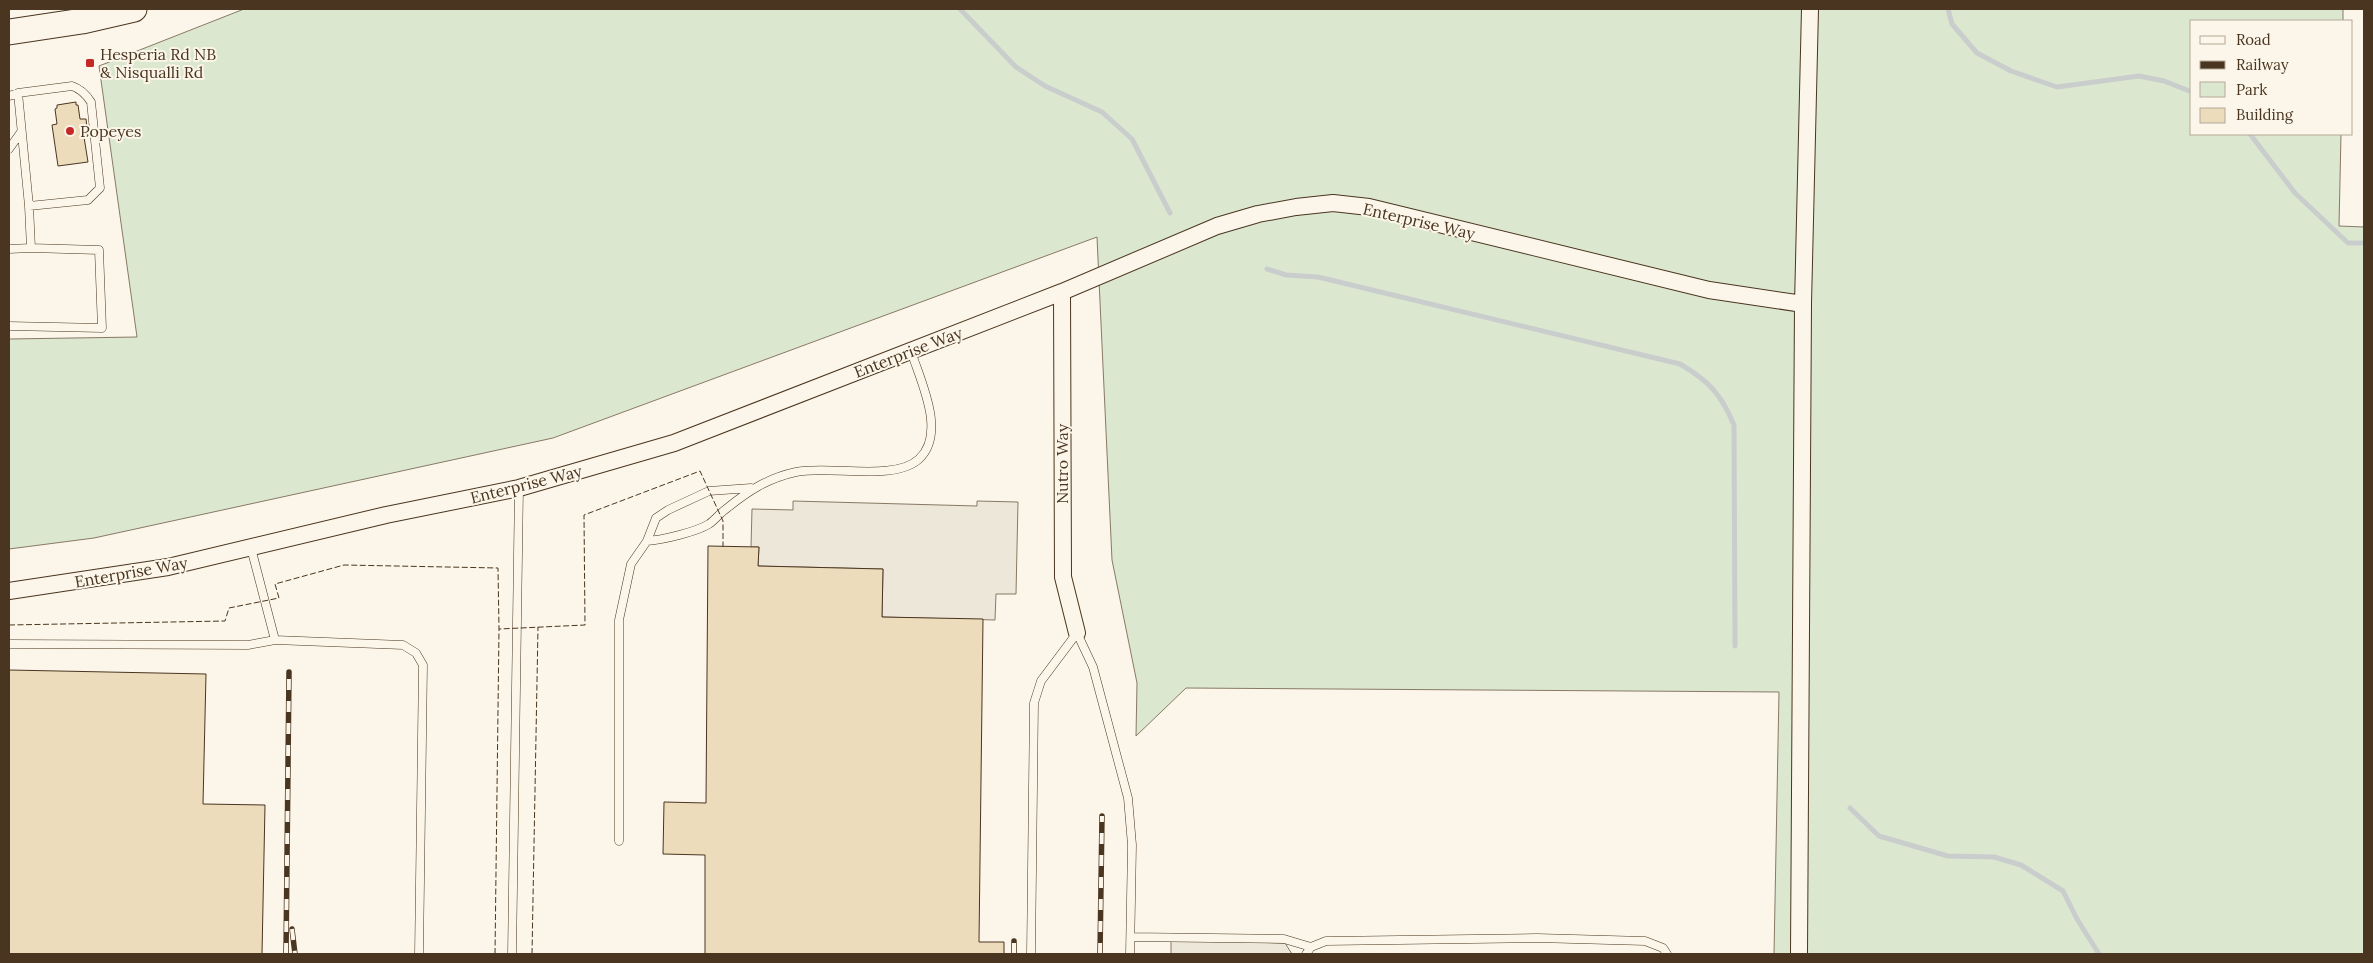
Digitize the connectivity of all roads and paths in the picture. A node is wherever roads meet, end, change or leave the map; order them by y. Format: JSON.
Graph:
{"nodes":[{"id":1,"x":134,"y":9,"type":"edge"},
{"id":2,"x":1810,"y":9,"type":"edge"},
{"id":3,"x":9,"y":32,"type":"edge"},
{"id":4,"x":18,"y":93,"type":"junction"},
{"id":5,"x":9,"y":96,"type":"edge"},
{"id":6,"x":21,"y":132,"type":"junction"},
{"id":7,"x":9,"y":149,"type":"edge"},
{"id":8,"x":29,"y":206,"type":"junction"},
{"id":9,"x":31,"y":248,"type":"junction"},
{"id":10,"x":9,"y":249,"type":"edge"},
{"id":11,"x":1062,"y":292,"type":"junction"},
{"id":12,"x":1803,"y":304,"type":"junction"},
{"id":13,"x":9,"y":326,"type":"edge"},
{"id":14,"x":911,"y":351,"type":"junction"},
{"id":15,"x":518,"y":488,"type":"junction"},
{"id":16,"x":751,"y":488,"type":"junction"},
{"id":17,"x":647,"y":541,"type":"junction"},
{"id":18,"x":251,"y":548,"type":"junction"},
{"id":19,"x":9,"y":591,"type":"edge"},
{"id":20,"x":1077,"y":633,"type":"junction"},
{"id":21,"x":275,"y":640,"type":"junction"},
{"id":22,"x":9,"y":644,"type":"edge"},
{"id":23,"x":619,"y":841,"type":"dead end"},
{"id":24,"x":1130,"y":937,"type":"junction"},
{"id":25,"x":1311,"y":947,"type":"junction"},
{"id":26,"x":419,"y":954,"type":"edge"},
{"id":27,"x":512,"y":954,"type":"edge"},
{"id":28,"x":1031,"y":954,"type":"edge"},
{"id":29,"x":1130,"y":954,"type":"edge"},
{"id":30,"x":1306,"y":954,"type":"edge"},
{"id":31,"x":1667,"y":954,"type":"edge"},
{"id":32,"x":1799,"y":954,"type":"edge"}],
"edges":[{"from":1,"to":3,"type":"main road"},
{"from":2,"to":12,"type":"street"},
{"from":4,"to":5,"type":"lane"},
{"from":4,"to":6,"type":"lane"},
{"from":4,"to":8,"type":"lane"},
{"from":6,"to":7,"type":"lane"},
{"from":6,"to":8,"type":"lane"},
{"from":8,"to":9,"type":"lane"},
{"from":9,"to":10,"type":"lane"},
{"from":9,"to":13,"type":"lane"},
{"from":11,"to":12,"type":"street","name":"Enterprise Way"},
{"from":11,"to":14,"type":"street","name":"Enterprise Way"},
{"from":11,"to":20,"type":"street","name":"Nutro Way"},
{"from":12,"to":32,"type":"street"},
{"from":14,"to":15,"type":"street","name":"Enterprise Way"},
{"from":14,"to":16,"type":"lane"},
{"from":15,"to":18,"type":"street","name":"Enterprise Way"},
{"from":15,"to":27,"type":"lane"},
{"from":16,"to":17,"type":"lane"},
{"from":16,"to":17,"type":"lane"},
{"from":17,"to":23,"type":"lane"},
{"from":18,"to":19,"type":"street","name":"Enterprise Way"},
{"from":18,"to":21,"type":"lane"},
{"from":20,"to":24,"type":"lane"},
{"from":20,"to":28,"type":"lane"},
{"from":21,"to":22,"type":"lane"},
{"from":21,"to":26,"type":"lane"},
{"from":24,"to":25,"type":"lane"},
{"from":24,"to":29,"type":"lane"},
{"from":25,"to":30,"type":"lane"},
{"from":25,"to":31,"type":"lane"}]}
